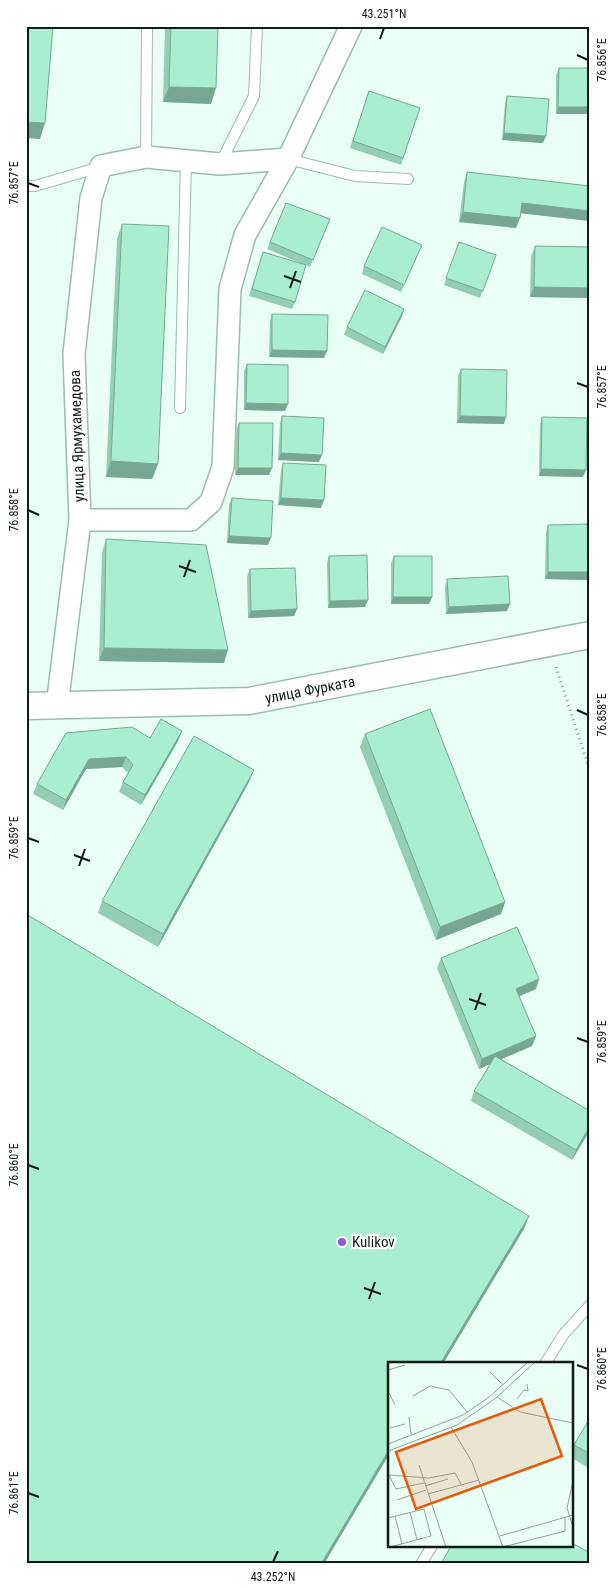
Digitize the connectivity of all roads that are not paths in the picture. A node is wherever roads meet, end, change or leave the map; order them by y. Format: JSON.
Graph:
{"nodes":[{"id":1,"x":147,"y":26,"type":"edge"},
{"id":2,"x":257,"y":26,"type":"edge"},
{"id":3,"x":351,"y":26,"type":"edge"},
{"id":4,"x":146,"y":157,"type":"junction"},
{"id":5,"x":288,"y":158,"type":"junction"},
{"id":6,"x":186,"y":161,"type":"junction"},
{"id":7,"x":220,"y":164,"type":"junction"},
{"id":8,"x":101,"y":166,"type":"junction"},
{"id":9,"x":408,"y":179,"type":"dead end"},
{"id":10,"x":26,"y":186,"type":"edge"},
{"id":11,"x":180,"y":408,"type":"dead end"},
{"id":12,"x":80,"y":520,"type":"junction"},
{"id":13,"x":590,"y":635,"type":"edge"},
{"id":14,"x":26,"y":706,"type":"edge"},
{"id":15,"x":57,"y":706,"type":"junction"},
{"id":16,"x":590,"y":1305,"type":"edge"},
{"id":17,"x":546,"y":1362,"type":"edge"},
{"id":18,"x":431,"y":1548,"type":"edge"},
{"id":19,"x":421,"y":1564,"type":"edge"}],
"edges":[{"from":1,"to":4,"type":"lane"},
{"from":2,"to":7,"type":"lane"},
{"from":3,"to":5,"type":"street"},
{"from":4,"to":6,"type":"street"},
{"from":4,"to":8,"type":"street"},
{"from":5,"to":7,"type":"street"},
{"from":5,"to":9,"type":"lane"},
{"from":5,"to":12,"type":"street"},
{"from":6,"to":7,"type":"street"},
{"from":6,"to":11,"type":"lane"},
{"from":8,"to":10,"type":"lane"},
{"from":8,"to":12,"type":"street","name":"улица Ярмухамедова"},
{"from":12,"to":15,"type":"street","name":"улица Ярмухамедова"},
{"from":13,"to":15,"type":"street","name":"улица Фурката"},
{"from":14,"to":15,"type":"street","name":"улица Фурката"},
{"from":16,"to":17,"type":"lane"},
{"from":18,"to":19,"type":"lane"}]}
